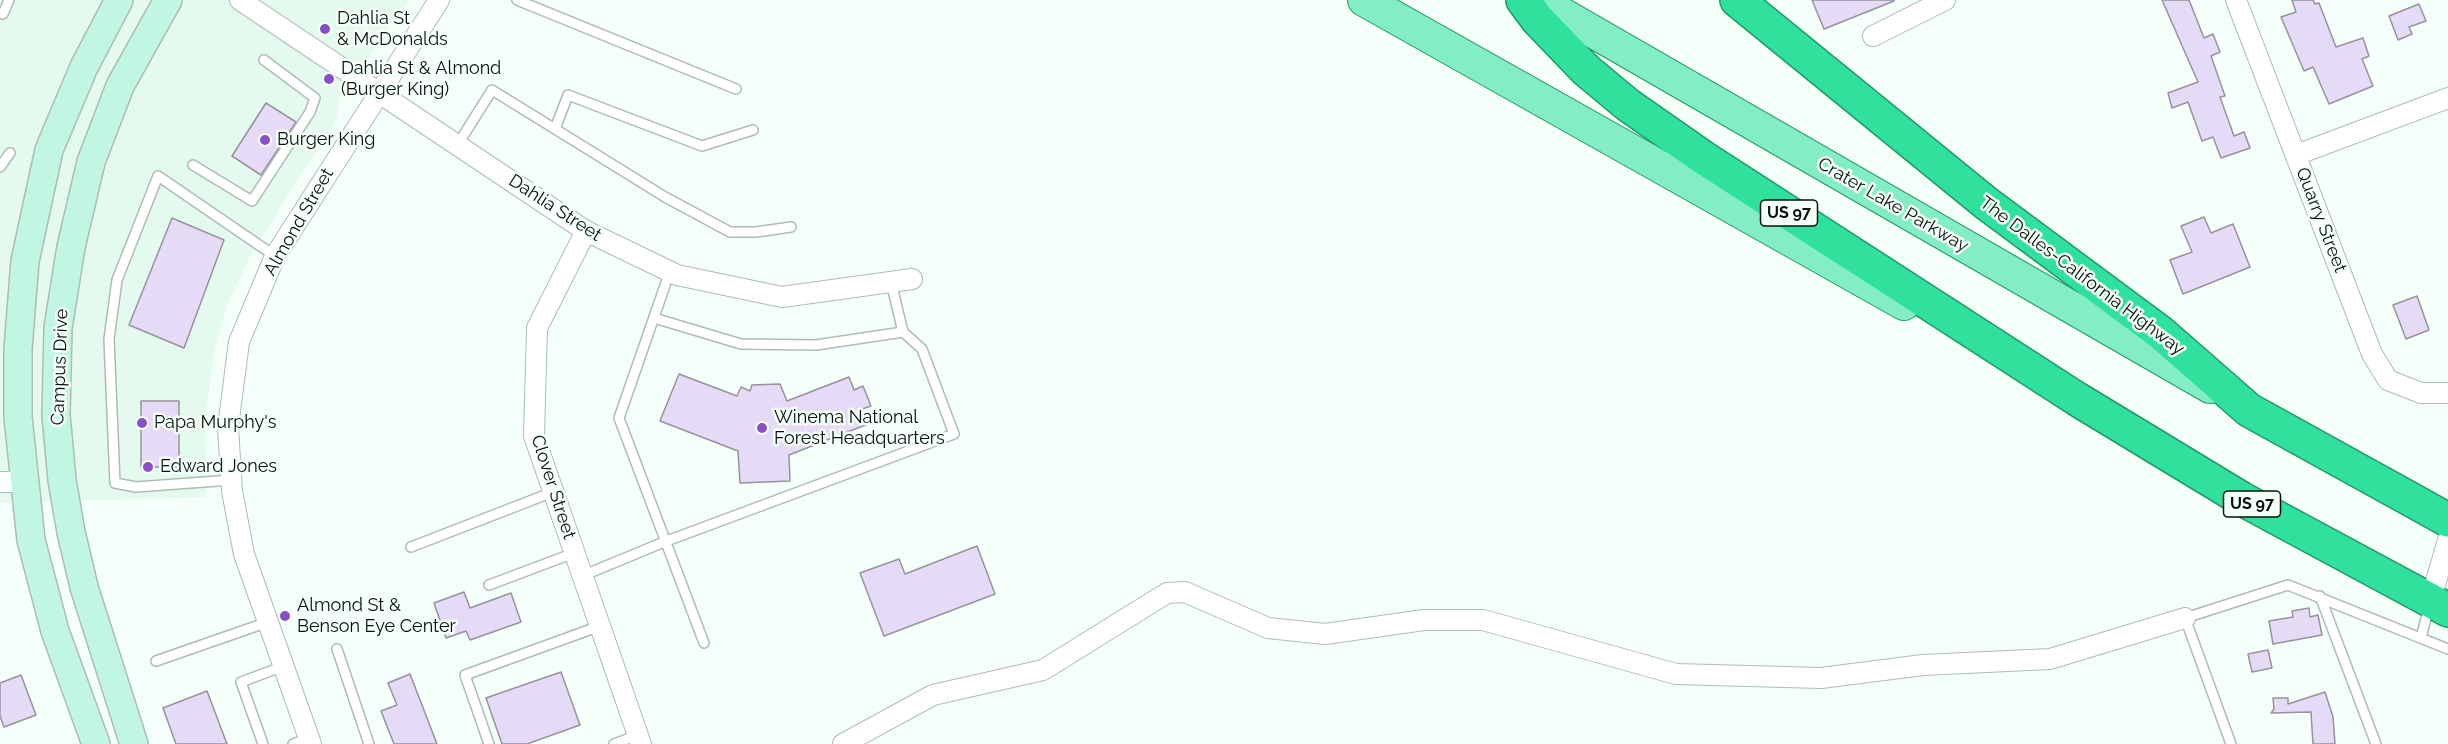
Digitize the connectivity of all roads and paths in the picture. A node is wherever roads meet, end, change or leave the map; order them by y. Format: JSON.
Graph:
{"nodes":[{"id":1,"x":9,"y":0,"type":"edge"},
{"id":2,"x":119,"y":0,"type":"edge"},
{"id":3,"x":168,"y":0,"type":"edge"},
{"id":4,"x":240,"y":0,"type":"edge"},
{"id":5,"x":439,"y":0,"type":"edge"},
{"id":6,"x":517,"y":0,"type":"edge"},
{"id":7,"x":1364,"y":0,"type":"edge"},
{"id":8,"x":1523,"y":0,"type":"edge"},
{"id":9,"x":1538,"y":0,"type":"edge"},
{"id":10,"x":1737,"y":0,"type":"edge"},
{"id":11,"x":1945,"y":0,"type":"edge"},
{"id":12,"x":2236,"y":0,"type":"edge"},
{"id":13,"x":3,"y":14,"type":"dead end"},
{"id":14,"x":1873,"y":36,"type":"dead end"},
{"id":15,"x":264,"y":60,"type":"dead end"},
{"id":16,"x":736,"y":89,"type":"dead end"},
{"id":17,"x":380,"y":91,"type":"junction"},
{"id":18,"x":2448,"y":98,"type":"edge"},
{"id":19,"x":555,"y":129,"type":"junction"},
{"id":20,"x":753,"y":130,"type":"dead end"},
{"id":21,"x":458,"y":144,"type":"junction"},
{"id":22,"x":10,"y":153,"type":"dead end"},
{"id":23,"x":2296,"y":154,"type":"junction"},
{"id":24,"x":193,"y":165,"type":"dead end"},
{"id":25,"x":0,"y":167,"type":"edge"},
{"id":26,"x":791,"y":227,"type":"dead end"},
{"id":27,"x":586,"y":231,"type":"junction"},
{"id":28,"x":275,"y":256,"type":"junction"},
{"id":29,"x":670,"y":272,"type":"junction"},
{"id":30,"x":912,"y":279,"type":"dead end"},
{"id":31,"x":891,"y":282,"type":"junction"},
{"id":32,"x":654,"y":318,"type":"junction"},
{"id":33,"x":903,"y":332,"type":"junction"},
{"id":34,"x":2448,"y":393,"type":"edge"},
{"id":35,"x":2077,"y":399,"type":"junction"},
{"id":36,"x":2249,"y":410,"type":"junction"},
{"id":37,"x":231,"y":480,"type":"junction"},
{"id":38,"x":12,"y":482,"type":"edge"},
{"id":39,"x":554,"y":492,"type":"junction"},
{"id":40,"x":2448,"y":520,"type":"edge"},
{"id":41,"x":2448,"y":540,"type":"edge"},
{"id":42,"x":664,"y":542,"type":"junction"},
{"id":43,"x":411,"y":547,"type":"dead end"},
{"id":44,"x":574,"y":553,"type":"junction"},
{"id":45,"x":582,"y":576,"type":"junction"},
{"id":46,"x":489,"y":585,"type":"dead end"},
{"id":47,"x":2320,"y":596,"type":"junction"},
{"id":48,"x":2439,"y":606,"type":"edge"},
{"id":49,"x":2185,"y":618,"type":"junction"},
{"id":50,"x":268,"y":622,"type":"junction"},
{"id":51,"x":600,"y":626,"type":"junction"},
{"id":52,"x":2421,"y":638,"type":"junction"},
{"id":53,"x":704,"y":643,"type":"dead end"},
{"id":54,"x":337,"y":649,"type":"dead end"},
{"id":55,"x":2448,"y":650,"type":"edge"},
{"id":56,"x":156,"y":661,"type":"dead end"},
{"id":57,"x":284,"y":666,"type":"junction"},
{"id":58,"x":639,"y":740,"type":"edge"},
{"id":59,"x":304,"y":742,"type":"edge"},
{"id":60,"x":96,"y":744,"type":"edge"},
{"id":61,"x":135,"y":744,"type":"edge"},
{"id":62,"x":262,"y":744,"type":"edge"},
{"id":63,"x":369,"y":744,"type":"edge"},
{"id":64,"x":489,"y":744,"type":"edge"},
{"id":65,"x":614,"y":744,"type":"edge"},
{"id":66,"x":843,"y":744,"type":"edge"},
{"id":67,"x":2231,"y":744,"type":"edge"},
{"id":68,"x":2376,"y":744,"type":"edge"}],
"edges":[{"from":1,"to":13,"type":"lane"},
{"from":2,"to":38,"type":"street"},
{"from":3,"to":61,"type":"street","name":"Campus Drive"},
{"from":4,"to":17,"type":"street","name":"Dahlia Street"},
{"from":5,"to":17,"type":"street","name":"Almond Street"},
{"from":6,"to":16,"type":"lane"},
{"from":7,"to":35,"type":"main road"},
{"from":8,"to":35,"type":"highway","number":"US 97"},
{"from":9,"to":36,"type":"main road","name":"Crater Lake Parkway"},
{"from":10,"to":36,"type":"highway","name":"The Dalles-California Highway"},
{"from":11,"to":14,"type":"street"},
{"from":12,"to":23,"type":"street","name":"Quarry Street"},
{"from":15,"to":24,"type":"lane"},
{"from":17,"to":21,"type":"street","name":"Dahlia Street"},
{"from":17,"to":28,"type":"street","name":"Almond Street"},
{"from":18,"to":23,"type":"street"},
{"from":19,"to":20,"type":"lane"},
{"from":19,"to":21,"type":"lane"},
{"from":19,"to":26,"type":"lane"},
{"from":21,"to":27,"type":"street","name":"Dahlia Street"},
{"from":22,"to":25,"type":"lane"},
{"from":23,"to":34,"type":"street","name":"Quarry Street"},
{"from":27,"to":29,"type":"street","name":"Dahlia Street"},
{"from":27,"to":39,"type":"street","name":"Clover Street"},
{"from":28,"to":37,"type":"street","name":"Almond Street"},
{"from":28,"to":37,"type":"lane"},
{"from":29,"to":31,"type":"street","name":"Dahlia Street"},
{"from":29,"to":32,"type":"lane"},
{"from":30,"to":31,"type":"street","name":"Dahlia Street"},
{"from":31,"to":33,"type":"lane"},
{"from":32,"to":33,"type":"lane"},
{"from":32,"to":42,"type":"lane"},
{"from":33,"to":42,"type":"lane"},
{"from":35,"to":48,"type":"highway","number":"US 97"},
{"from":36,"to":40,"type":"highway","name":"The Dalles-California Highway"},
{"from":37,"to":50,"type":"street","name":"Almond Street"},
{"from":38,"to":60,"type":"street"},
{"from":39,"to":43,"type":"lane"},
{"from":39,"to":44,"type":"street","name":"Clover Street"},
{"from":41,"to":48,"type":"street"},
{"from":42,"to":45,"type":"lane"},
{"from":42,"to":53,"type":"lane"},
{"from":44,"to":45,"type":"street","name":"Clover Street"},
{"from":44,"to":46,"type":"lane"},
{"from":45,"to":51,"type":"street","name":"Clover Street"},
{"from":47,"to":49,"type":"lane"},
{"from":47,"to":52,"type":"lane"},
{"from":47,"to":68,"type":"lane"},
{"from":48,"to":52,"type":"lane"},
{"from":49,"to":66,"type":"street"},
{"from":49,"to":67,"type":"lane"},
{"from":50,"to":56,"type":"lane"},
{"from":50,"to":57,"type":"street","name":"Almond Street"},
{"from":51,"to":58,"type":"street","name":"Clover Street"},
{"from":51,"to":64,"type":"lane"},
{"from":52,"to":55,"type":"lane"},
{"from":54,"to":63,"type":"lane"},
{"from":57,"to":59,"type":"street","name":"Almond Street"},
{"from":57,"to":62,"type":"lane"},
{"from":58,"to":65,"type":"lane"}]}
